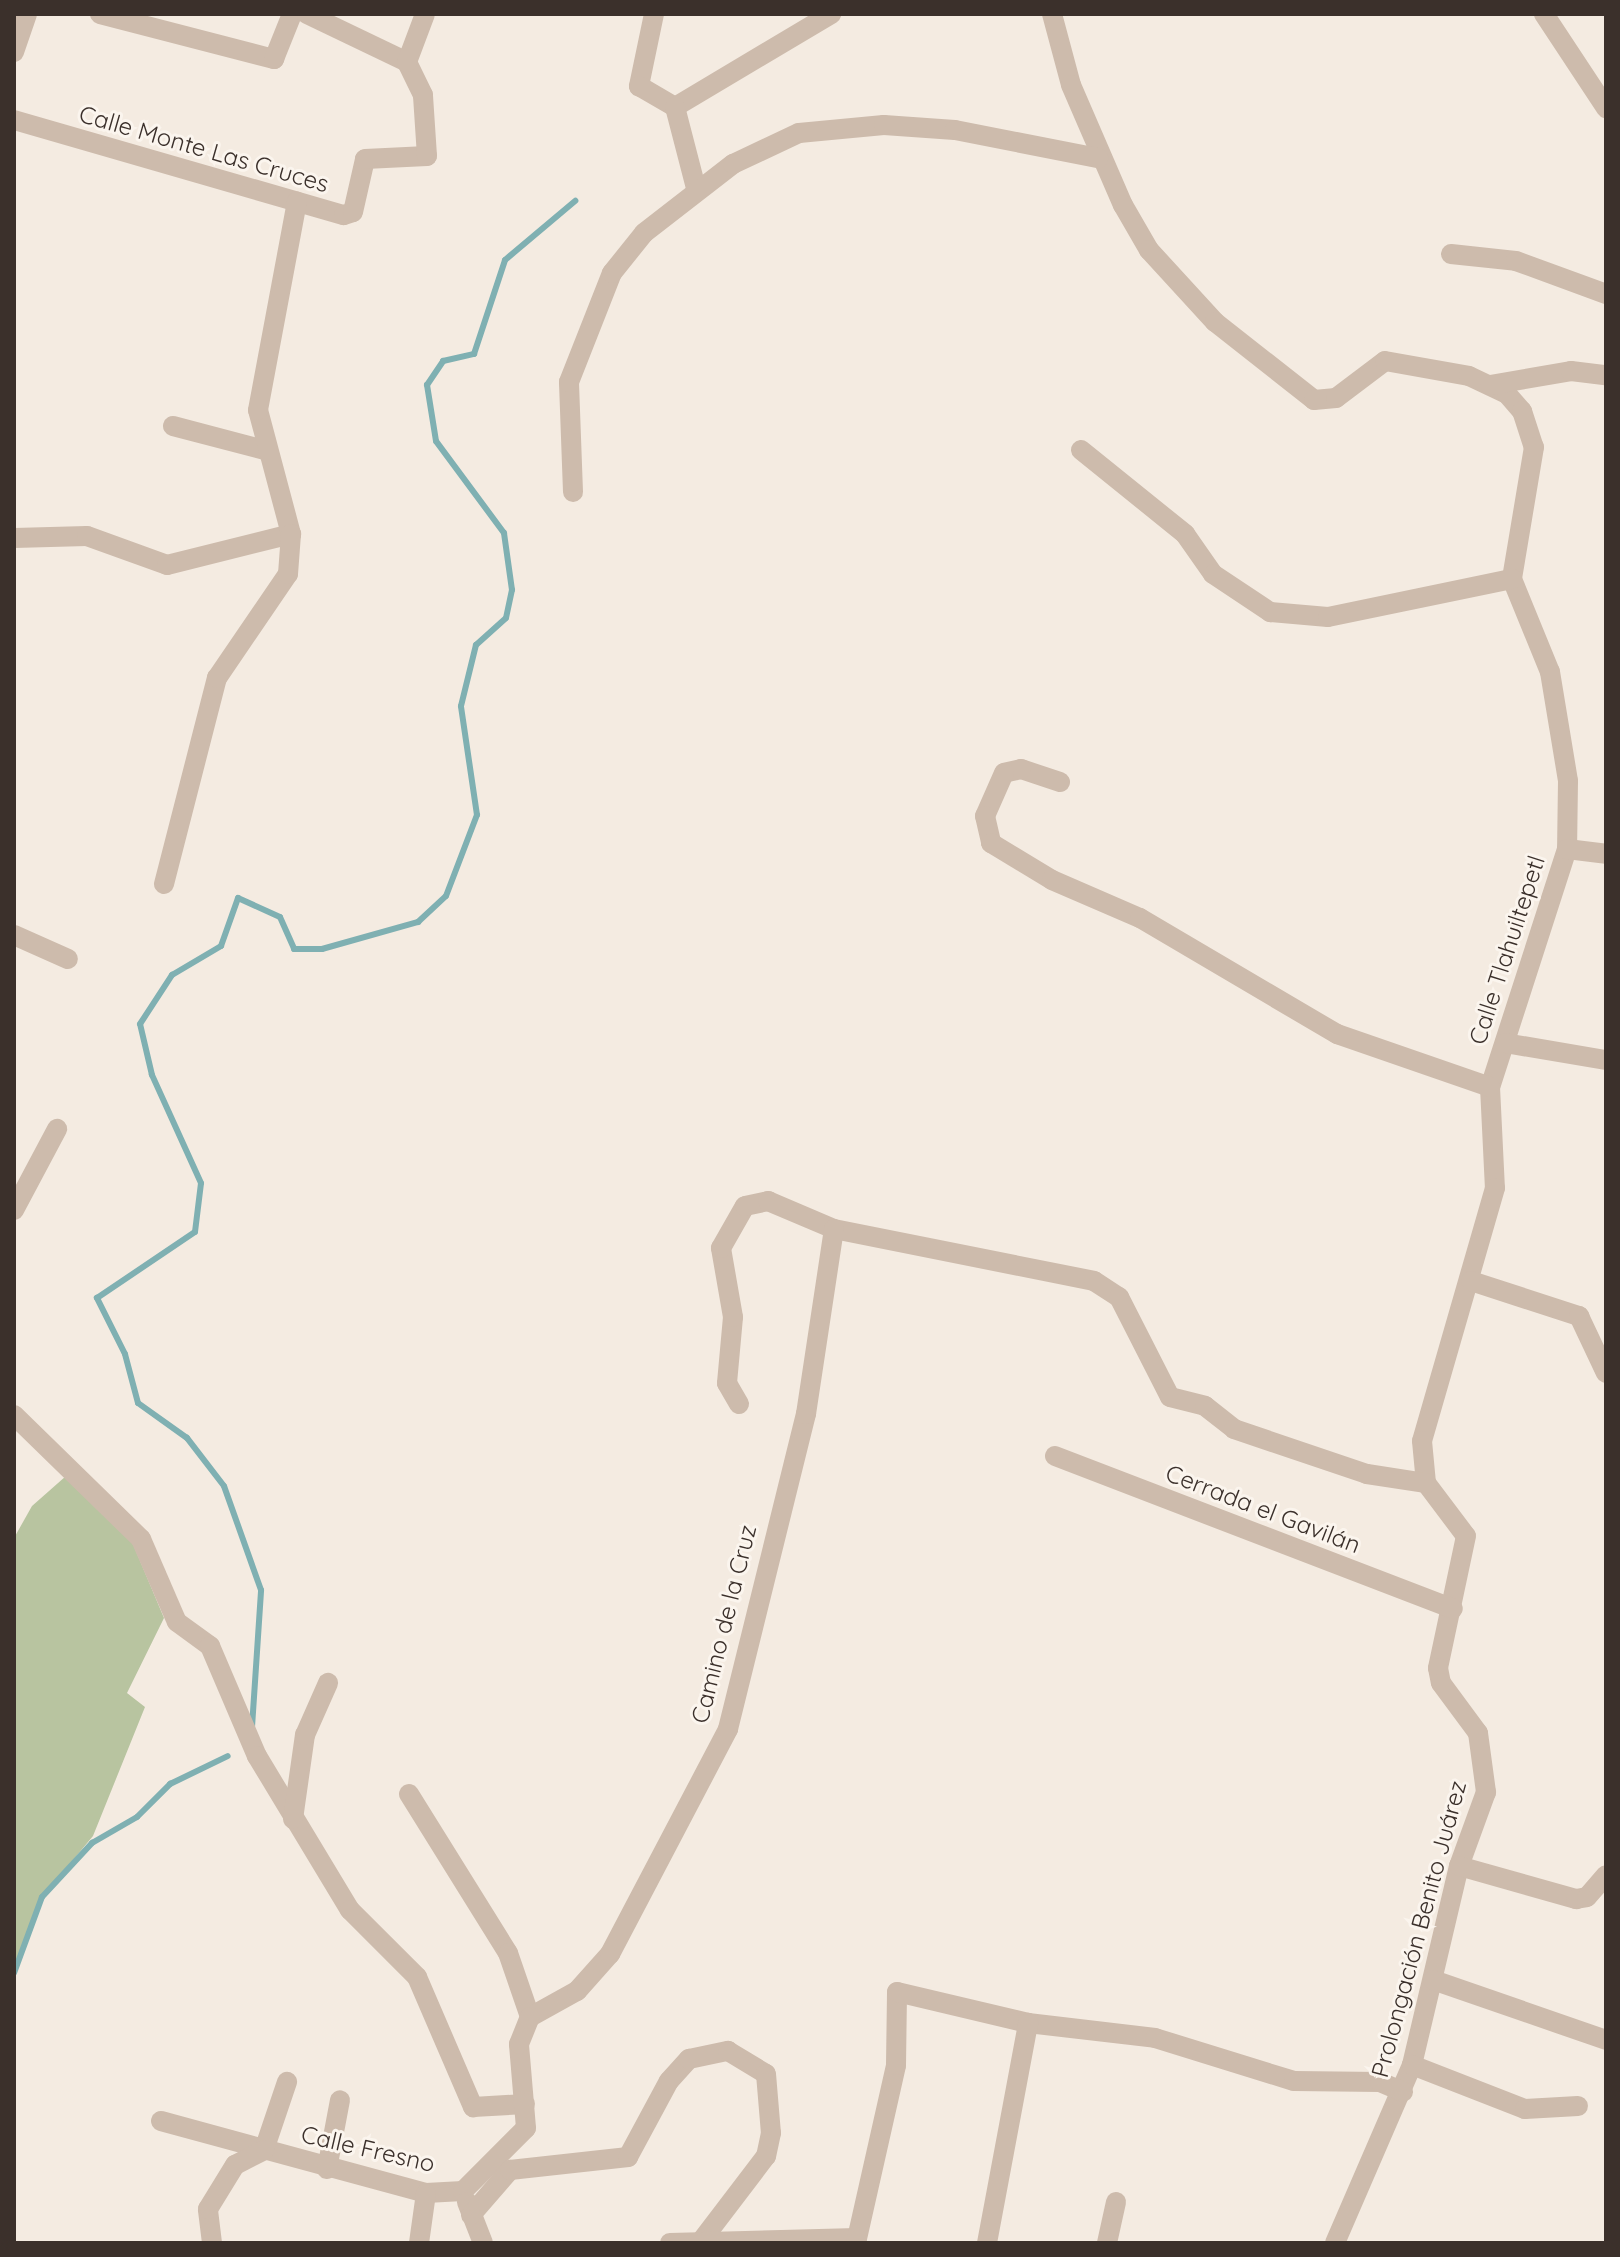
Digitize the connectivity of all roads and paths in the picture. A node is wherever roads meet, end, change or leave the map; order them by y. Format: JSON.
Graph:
{"nodes":[{"id":1,"x":100,"y":14,"type":"edge"},
{"id":2,"x":292,"y":14,"type":"edge"},
{"id":3,"x":307,"y":14,"type":"edge"},
{"id":4,"x":425,"y":14,"type":"edge"},
{"id":5,"x":654,"y":14,"type":"edge"},
{"id":6,"x":831,"y":14,"type":"edge"},
{"id":7,"x":1052,"y":14,"type":"edge"},
{"id":8,"x":1544,"y":14,"type":"edge"},
{"id":9,"x":24,"y":22,"type":"edge"},
{"id":10,"x":14,"y":52,"type":"edge"},
{"id":11,"x":407,"y":62,"type":"junction"},
{"id":12,"x":675,"y":107,"type":"junction"},
{"id":13,"x":1606,"y":108,"type":"edge"},
{"id":14,"x":14,"y":120,"type":"edge"},
{"id":15,"x":1098,"y":158,"type":"junction"},
{"id":16,"x":696,"y":188,"type":"junction"},
{"id":17,"x":297,"y":202,"type":"junction"},
{"id":18,"x":1451,"y":254,"type":"dead end"},
{"id":19,"x":1606,"y":294,"type":"edge"},
{"id":20,"x":1606,"y":375,"type":"edge"},
{"id":21,"x":1490,"y":385,"type":"junction"},
{"id":22,"x":173,"y":426,"type":"dead end"},
{"id":23,"x":1081,"y":450,"type":"dead end"},
{"id":24,"x":268,"y":451,"type":"junction"},
{"id":25,"x":573,"y":492,"type":"dead end"},
{"id":26,"x":291,"y":534,"type":"junction"},
{"id":27,"x":14,"y":538,"type":"edge"},
{"id":28,"x":1512,"y":579,"type":"junction"},
{"id":29,"x":1060,"y":782,"type":"dead end"},
{"id":30,"x":1567,"y":849,"type":"junction"},
{"id":31,"x":1606,"y":854,"type":"edge"},
{"id":32,"x":164,"y":884,"type":"dead end"},
{"id":33,"x":14,"y":935,"type":"edge"},
{"id":34,"x":68,"y":959,"type":"dead end"},
{"id":35,"x":1505,"y":1043,"type":"junction"},
{"id":36,"x":1606,"y":1060,"type":"edge"},
{"id":37,"x":1490,"y":1087,"type":"junction"},
{"id":38,"x":57,"y":1129,"type":"dead end"},
{"id":39,"x":14,"y":1210,"type":"edge"},
{"id":40,"x":834,"y":1229,"type":"junction"},
{"id":41,"x":1471,"y":1281,"type":"junction"},
{"id":42,"x":1606,"y":1373,"type":"edge"},
{"id":43,"x":739,"y":1404,"type":"dead end"},
{"id":44,"x":14,"y":1415,"type":"edge"},
{"id":45,"x":1055,"y":1456,"type":"dead end"},
{"id":46,"x":1426,"y":1483,"type":"junction"},
{"id":47,"x":1453,"y":1609,"type":"junction"},
{"id":48,"x":328,"y":1683,"type":"dead end"},
{"id":49,"x":409,"y":1794,"type":"dead end"},
{"id":50,"x":293,"y":1819,"type":"junction"},
{"id":51,"x":1459,"y":1866,"type":"junction"},
{"id":52,"x":1606,"y":1875,"type":"edge"},
{"id":53,"x":1433,"y":1980,"type":"junction"},
{"id":54,"x":530,"y":2017,"type":"junction"},
{"id":55,"x":1028,"y":2023,"type":"junction"},
{"id":56,"x":1606,"y":2040,"type":"edge"},
{"id":57,"x":1412,"y":2065,"type":"junction"},
{"id":58,"x":287,"y":2082,"type":"dead end"},
{"id":59,"x":1403,"y":2092,"type":"junction"},
{"id":60,"x":340,"y":2100,"type":"dead end"},
{"id":61,"x":525,"y":2104,"type":"junction"},
{"id":62,"x":1578,"y":2106,"type":"dead end"},
{"id":63,"x":161,"y":2121,"type":"dead end"},
{"id":64,"x":264,"y":2150,"type":"junction"},
{"id":65,"x":327,"y":2169,"type":"junction"},
{"id":66,"x":463,"y":2191,"type":"junction"},
{"id":67,"x":426,"y":2193,"type":"junction"},
{"id":68,"x":1116,"y":2202,"type":"dead end"},
{"id":69,"x":471,"y":2215,"type":"junction"},
{"id":70,"x":702,"y":2240,"type":"junction"},
{"id":71,"x":857,"y":2241,"type":"edge"},
{"id":72,"x":212,"y":2243,"type":"edge"},
{"id":73,"x":419,"y":2243,"type":"edge"},
{"id":74,"x":483,"y":2243,"type":"edge"},
{"id":75,"x":670,"y":2243,"type":"edge"},
{"id":76,"x":987,"y":2243,"type":"edge"},
{"id":77,"x":1107,"y":2243,"type":"edge"},
{"id":78,"x":1335,"y":2243,"type":"edge"}],
"edges":[{"from":1,"to":2,"type":"street"},
{"from":3,"to":11,"type":"street"},
{"from":4,"to":11,"type":"street"},
{"from":5,"to":12,"type":"street"},
{"from":6,"to":12,"type":"street"},
{"from":7,"to":15,"type":"street"},
{"from":8,"to":13,"type":"street"},
{"from":9,"to":10,"type":"street"},
{"from":11,"to":17,"type":"street","name":"Calle Monte Las Cruces"},
{"from":12,"to":16,"type":"street"},
{"from":14,"to":17,"type":"street","name":"Calle Monte Las Cruces"},
{"from":15,"to":16,"type":"street"},
{"from":15,"to":21,"type":"street"},
{"from":16,"to":25,"type":"street"},
{"from":17,"to":24,"type":"street"},
{"from":18,"to":19,"type":"street"},
{"from":20,"to":21,"type":"street"},
{"from":21,"to":28,"type":"street"},
{"from":22,"to":24,"type":"street"},
{"from":23,"to":28,"type":"street"},
{"from":24,"to":26,"type":"street"},
{"from":26,"to":27,"type":"street"},
{"from":26,"to":32,"type":"street"},
{"from":28,"to":30,"type":"street","name":"Calle Tlahuiltepetl"},
{"from":29,"to":37,"type":"street"},
{"from":30,"to":31,"type":"street"},
{"from":30,"to":35,"type":"street","name":"Calle Tlahuiltepetl"},
{"from":33,"to":34,"type":"street"},
{"from":35,"to":36,"type":"street"},
{"from":35,"to":37,"type":"street","name":"Calle Tlahuiltepetl"},
{"from":37,"to":41,"type":"street","name":"Calle Tlahuiltepetl"},
{"from":38,"to":39,"type":"street"},
{"from":40,"to":43,"type":"street"},
{"from":40,"to":46,"type":"street"},
{"from":40,"to":54,"type":"street","name":"Camino de la Cruz"},
{"from":41,"to":42,"type":"street"},
{"from":41,"to":46,"type":"street","name":"Calle Tlahuiltepetl"},
{"from":44,"to":50,"type":"street"},
{"from":45,"to":47,"type":"street","name":"Cerrada el Gavilán"},
{"from":46,"to":47,"type":"street","name":"Prolongación Benito Juárez"},
{"from":47,"to":51,"type":"street","name":"Prolongación Benito Juárez"},
{"from":48,"to":50,"type":"street"},
{"from":49,"to":54,"type":"street"},
{"from":50,"to":61,"type":"street"},
{"from":51,"to":52,"type":"street"},
{"from":51,"to":53,"type":"street","name":"Prolongación Benito Juárez"},
{"from":53,"to":56,"type":"street"},
{"from":53,"to":57,"type":"street","name":"Prolongación Benito Juárez"},
{"from":54,"to":61,"type":"street","name":"Calle Fresno"},
{"from":55,"to":59,"type":"street"},
{"from":55,"to":71,"type":"street"},
{"from":55,"to":76,"type":"street"},
{"from":57,"to":59,"type":"street","name":"Prolongación Benito Juárez"},
{"from":57,"to":62,"type":"street"},
{"from":58,"to":64,"type":"street"},
{"from":59,"to":78,"type":"street","name":"Prolongación Benito Juárez"},
{"from":60,"to":65,"type":"street"},
{"from":61,"to":66,"type":"street","name":"Calle Fresno"},
{"from":63,"to":64,"type":"street","name":"Calle Fresno"},
{"from":64,"to":65,"type":"street","name":"Calle Fresno"},
{"from":64,"to":72,"type":"street"},
{"from":65,"to":67,"type":"street","name":"Calle Fresno"},
{"from":66,"to":67,"type":"street","name":"Calle Fresno"},
{"from":66,"to":69,"type":"street"},
{"from":67,"to":73,"type":"street"},
{"from":68,"to":77,"type":"street"},
{"from":69,"to":70,"type":"street"},
{"from":69,"to":74,"type":"street"},
{"from":70,"to":71,"type":"street"},
{"from":70,"to":75,"type":"street"}]}
